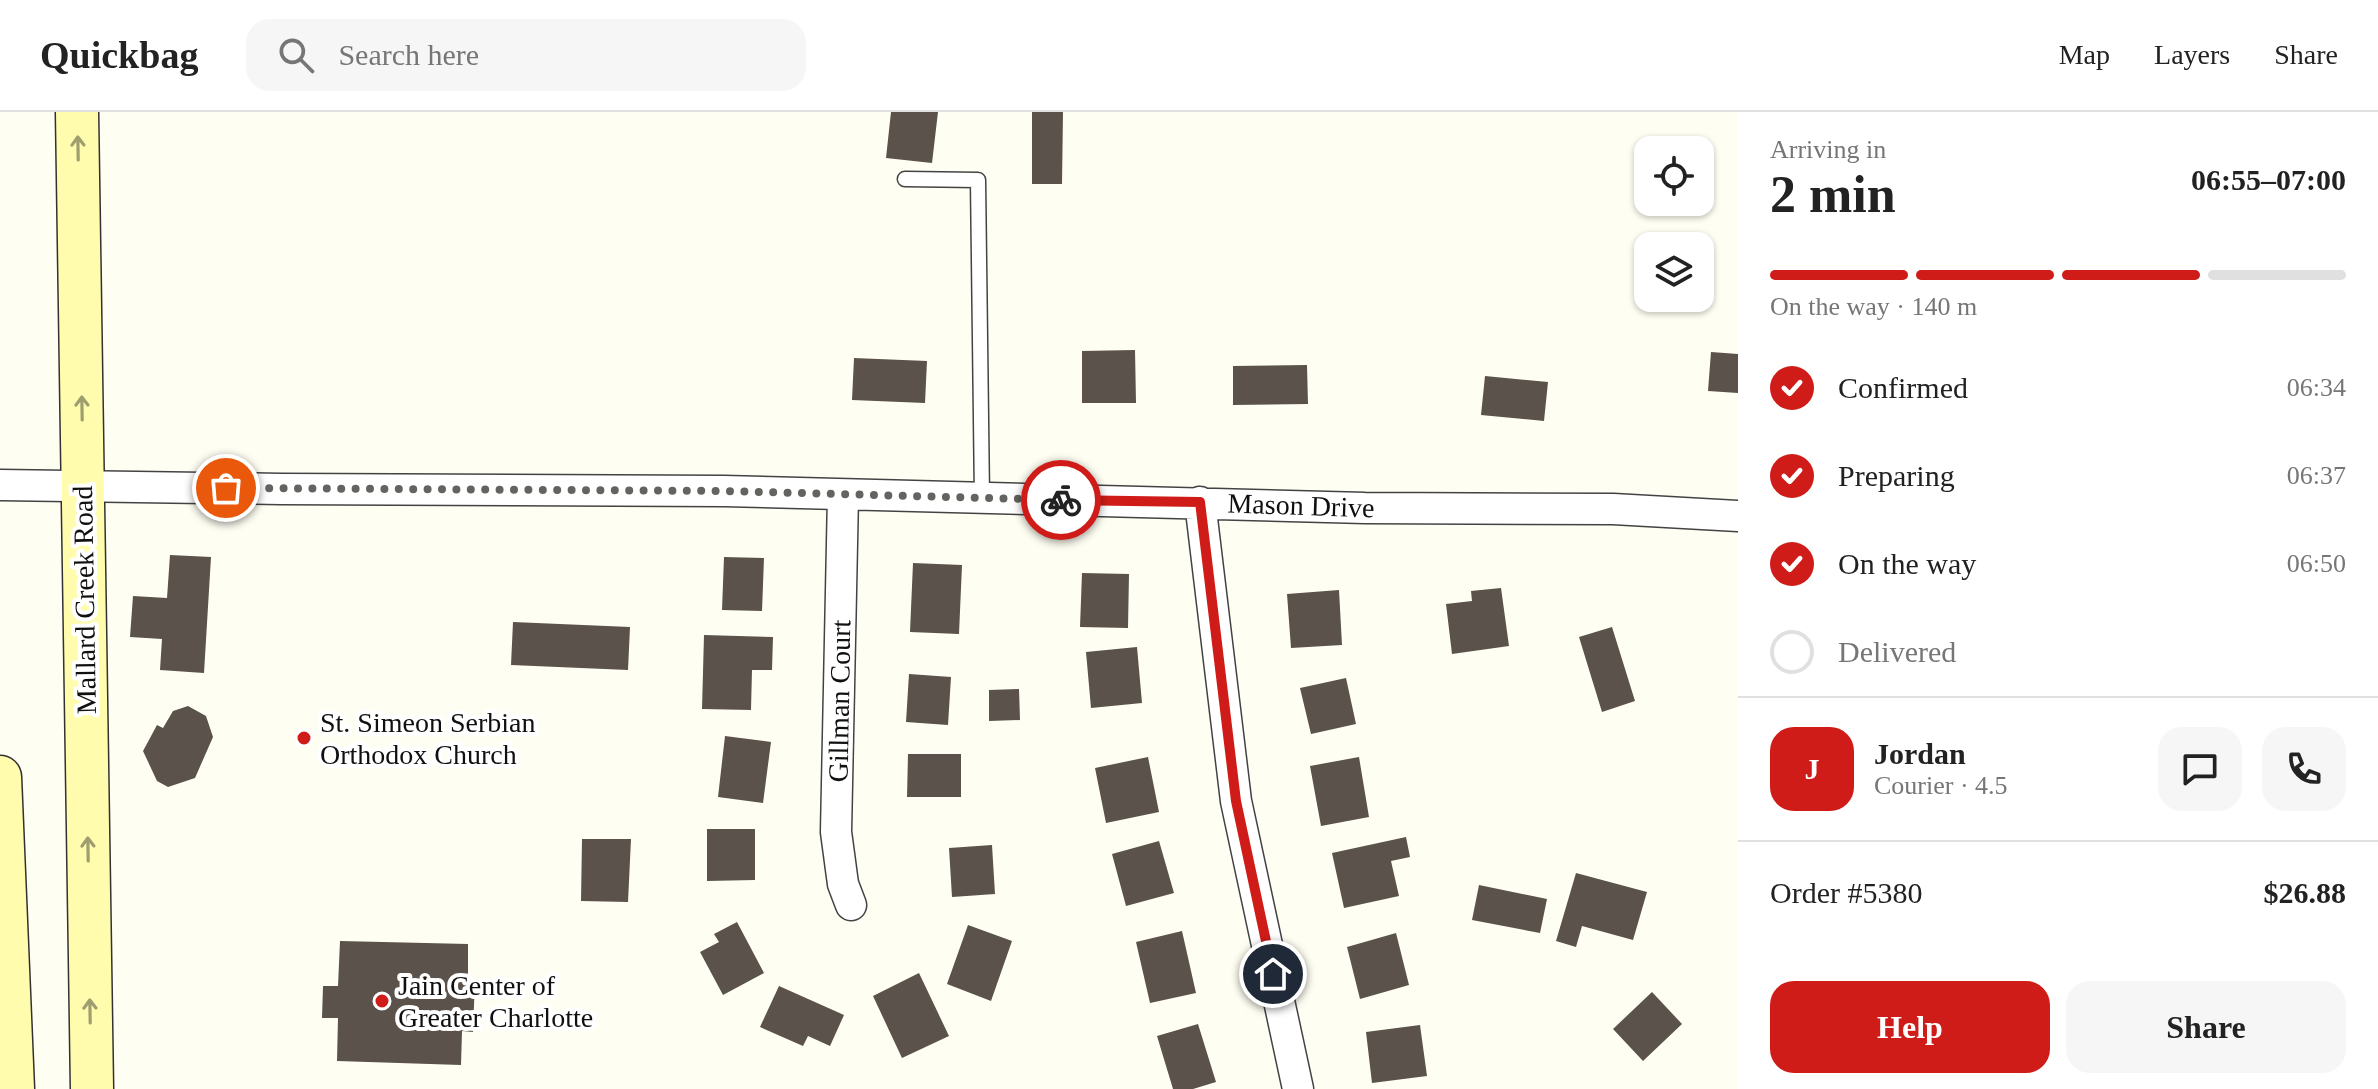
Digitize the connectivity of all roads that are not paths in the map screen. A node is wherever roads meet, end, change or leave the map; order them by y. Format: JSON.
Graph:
{"nodes":[{"id":1,"x":77,"y":112,"type":"edge"},
{"id":2,"x":905,"y":179,"type":"dead end"},
{"id":3,"x":0,"y":485,"type":"edge"},
{"id":4,"x":83,"y":486,"type":"junction"},
{"id":5,"x":843,"y":495,"type":"junction"},
{"id":6,"x":982,"y":498,"type":"junction"},
{"id":7,"x":1200,"y":502,"type":"junction"},
{"id":8,"x":1738,"y":516,"type":"edge"},
{"id":9,"x":0,"y":777,"type":"edge"},
{"id":10,"x":851,"y":905,"type":"dead end"},
{"id":11,"x":13,"y":1089,"type":"edge"},
{"id":12,"x":92,"y":1089,"type":"edge"},
{"id":13,"x":1298,"y":1089,"type":"edge"}],
"edges":[{"from":4,"to":1,"type":"main road","name":"Mallard Creek Road","one_way":true},
{"from":2,"to":6,"type":"lane"},
{"from":3,"to":4,"type":"street","name":"Mason Drive"},
{"from":4,"to":5,"type":"street","name":"Mason Drive"},
{"from":12,"to":4,"type":"main road","name":"Mallard Creek Road","one_way":true},
{"from":5,"to":6,"type":"street","name":"Mason Drive"},
{"from":5,"to":10,"type":"street","name":"Gillman Court"},
{"from":6,"to":7,"type":"street","name":"Mason Drive"},
{"from":7,"to":8,"type":"street","name":"Mason Drive"},
{"from":7,"to":13,"type":"street"},
{"from":9,"to":11,"type":"main road"}]}
